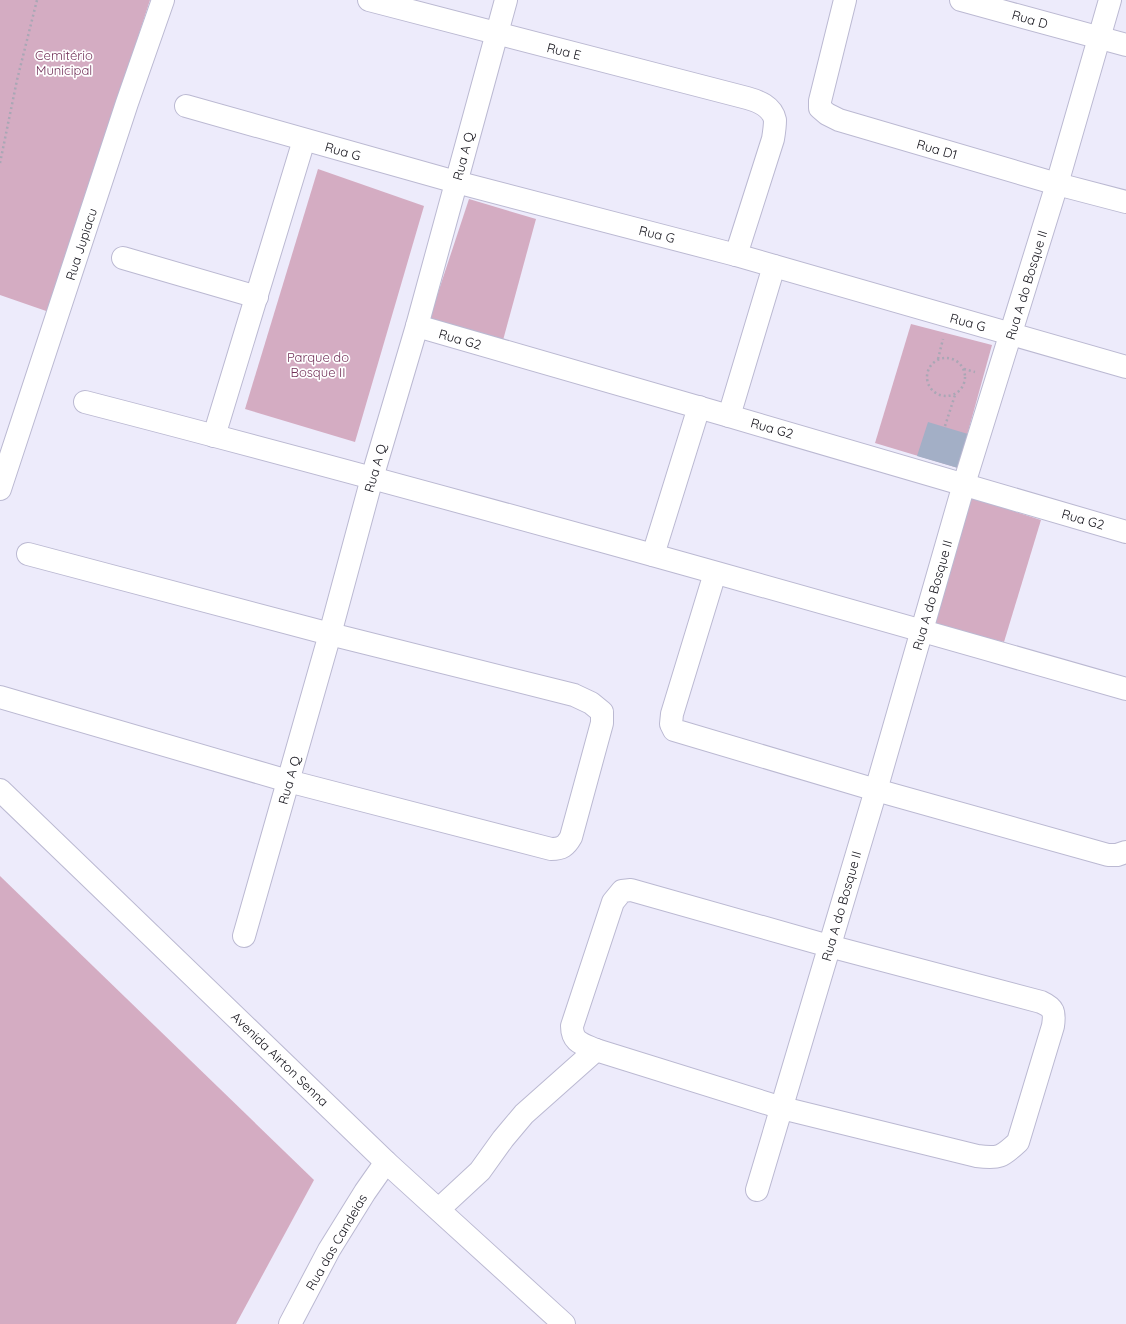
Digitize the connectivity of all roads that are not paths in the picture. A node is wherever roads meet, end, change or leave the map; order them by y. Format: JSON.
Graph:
{"nodes":[{"id":1,"x":164,"y":0,"type":"edge"},
{"id":2,"x":369,"y":0,"type":"edge"},
{"id":3,"x":506,"y":0,"type":"edge"},
{"id":4,"x":845,"y":0,"type":"edge"},
{"id":5,"x":961,"y":0,"type":"edge"},
{"id":6,"x":1110,"y":0,"type":"edge"},
{"id":7,"x":497,"y":34,"type":"junction"},
{"id":8,"x":1100,"y":39,"type":"junction"},
{"id":9,"x":1126,"y":45,"type":"edge"},
{"id":10,"x":186,"y":106,"type":"dead end"},
{"id":11,"x":304,"y":140,"type":"junction"},
{"id":12,"x":456,"y":182,"type":"junction"},
{"id":13,"x":1057,"y":184,"type":"junction"},
{"id":14,"x":1126,"y":202,"type":"edge"},
{"id":15,"x":736,"y":255,"type":"junction"},
{"id":16,"x":123,"y":258,"type":"dead end"},
{"id":17,"x":774,"y":266,"type":"junction"},
{"id":18,"x":257,"y":297,"type":"junction"},
{"id":19,"x":417,"y":326,"type":"junction"},
{"id":20,"x":1010,"y":334,"type":"junction"},
{"id":21,"x":1126,"y":367,"type":"edge"},
{"id":22,"x":85,"y":402,"type":"dead end"},
{"id":23,"x":699,"y":407,"type":"junction"},
{"id":24,"x":729,"y":416,"type":"junction"},
{"id":25,"x":214,"y":436,"type":"junction"},
{"id":26,"x":372,"y":478,"type":"junction"},
{"id":27,"x":964,"y":484,"type":"junction"},
{"id":28,"x":0,"y":489,"type":"edge"},
{"id":29,"x":1126,"y":532,"type":"edge"},
{"id":30,"x":28,"y":554,"type":"dead end"},
{"id":31,"x":653,"y":555,"type":"junction"},
{"id":32,"x":715,"y":573,"type":"junction"},
{"id":33,"x":921,"y":630,"type":"junction"},
{"id":34,"x":330,"y":634,"type":"junction"},
{"id":35,"x":1126,"y":689,"type":"edge"},
{"id":36,"x":0,"y":697,"type":"edge"},
{"id":37,"x":288,"y":781,"type":"junction"},
{"id":38,"x":0,"y":790,"type":"edge"},
{"id":39,"x":876,"y":790,"type":"junction"},
{"id":40,"x":1126,"y":852,"type":"edge"},
{"id":41,"x":244,"y":936,"type":"dead end"},
{"id":42,"x":830,"y":946,"type":"junction"},
{"id":43,"x":596,"y":1050,"type":"junction"},
{"id":44,"x":782,"y":1108,"type":"junction"},
{"id":45,"x":386,"y":1162,"type":"junction"},
{"id":46,"x":757,"y":1190,"type":"dead end"},
{"id":47,"x":439,"y":1209,"type":"junction"},
{"id":48,"x":290,"y":1324,"type":"edge"},
{"id":49,"x":564,"y":1324,"type":"edge"}],
"edges":[{"from":1,"to":28,"type":"street","name":"Rua Jupiacu"},
{"from":2,"to":7,"type":"street","name":"Rua E"},
{"from":3,"to":7,"type":"street","name":"Rua A Q"},
{"from":4,"to":13,"type":"street","name":"Rua D1"},
{"from":5,"to":8,"type":"street","name":"Rua D"},
{"from":6,"to":8,"type":"street","name":"Rua A do Bosque II"},
{"from":7,"to":12,"type":"street","name":"Rua A Q"},
{"from":7,"to":15,"type":"street","name":"Rua E"},
{"from":8,"to":9,"type":"street"},
{"from":8,"to":13,"type":"street","name":"Rua A do Bosque II"},
{"from":10,"to":11,"type":"street","name":"Rua G"},
{"from":11,"to":12,"type":"street","name":"Rua G"},
{"from":11,"to":18,"type":"street"},
{"from":12,"to":15,"type":"street","name":"Rua G"},
{"from":12,"to":19,"type":"street","name":"Rua A Q"},
{"from":13,"to":14,"type":"street","name":"Rua D1"},
{"from":13,"to":20,"type":"street","name":"Rua A do Bosque II"},
{"from":15,"to":17,"type":"street","name":"Rua G"},
{"from":16,"to":18,"type":"street"},
{"from":17,"to":20,"type":"street","name":"Rua G"},
{"from":17,"to":24,"type":"street"},
{"from":18,"to":25,"type":"street"},
{"from":19,"to":23,"type":"street","name":"Rua G2"},
{"from":19,"to":26,"type":"street","name":"Rua A Q"},
{"from":20,"to":21,"type":"street","name":"Rua G"},
{"from":20,"to":27,"type":"street","name":"Rua A do Bosque II"},
{"from":22,"to":25,"type":"street"},
{"from":23,"to":24,"type":"street","name":"Rua G2"},
{"from":23,"to":31,"type":"street"},
{"from":24,"to":27,"type":"street","name":"Rua G2"},
{"from":25,"to":26,"type":"street"},
{"from":26,"to":31,"type":"street"},
{"from":26,"to":34,"type":"street","name":"Rua A Q"},
{"from":27,"to":29,"type":"street","name":"Rua G2"},
{"from":27,"to":33,"type":"street","name":"Rua A do Bosque II"},
{"from":30,"to":34,"type":"street"},
{"from":31,"to":32,"type":"street"},
{"from":32,"to":33,"type":"street"},
{"from":32,"to":39,"type":"street"},
{"from":33,"to":35,"type":"street"},
{"from":33,"to":39,"type":"street","name":"Rua A do Bosque II"},
{"from":34,"to":37,"type":"street","name":"Rua A Q"},
{"from":34,"to":37,"type":"street"},
{"from":36,"to":37,"type":"street"},
{"from":37,"to":41,"type":"street","name":"Rua A Q"},
{"from":38,"to":45,"type":"street","name":"Avenida Airton Senna"},
{"from":39,"to":40,"type":"street"},
{"from":39,"to":42,"type":"street","name":"Rua A do Bosque II"},
{"from":42,"to":43,"type":"street"},
{"from":42,"to":44,"type":"street","name":"Rua A do Bosque II"},
{"from":42,"to":44,"type":"street"},
{"from":43,"to":44,"type":"street"},
{"from":43,"to":47,"type":"street"},
{"from":44,"to":46,"type":"street","name":"Rua A do Bosque II"},
{"from":45,"to":47,"type":"street","name":"Avenida Airton Senna"},
{"from":45,"to":48,"type":"street","name":"Rua das Candeias"},
{"from":47,"to":49,"type":"street","name":"Avenida Airton Senna"}]}
